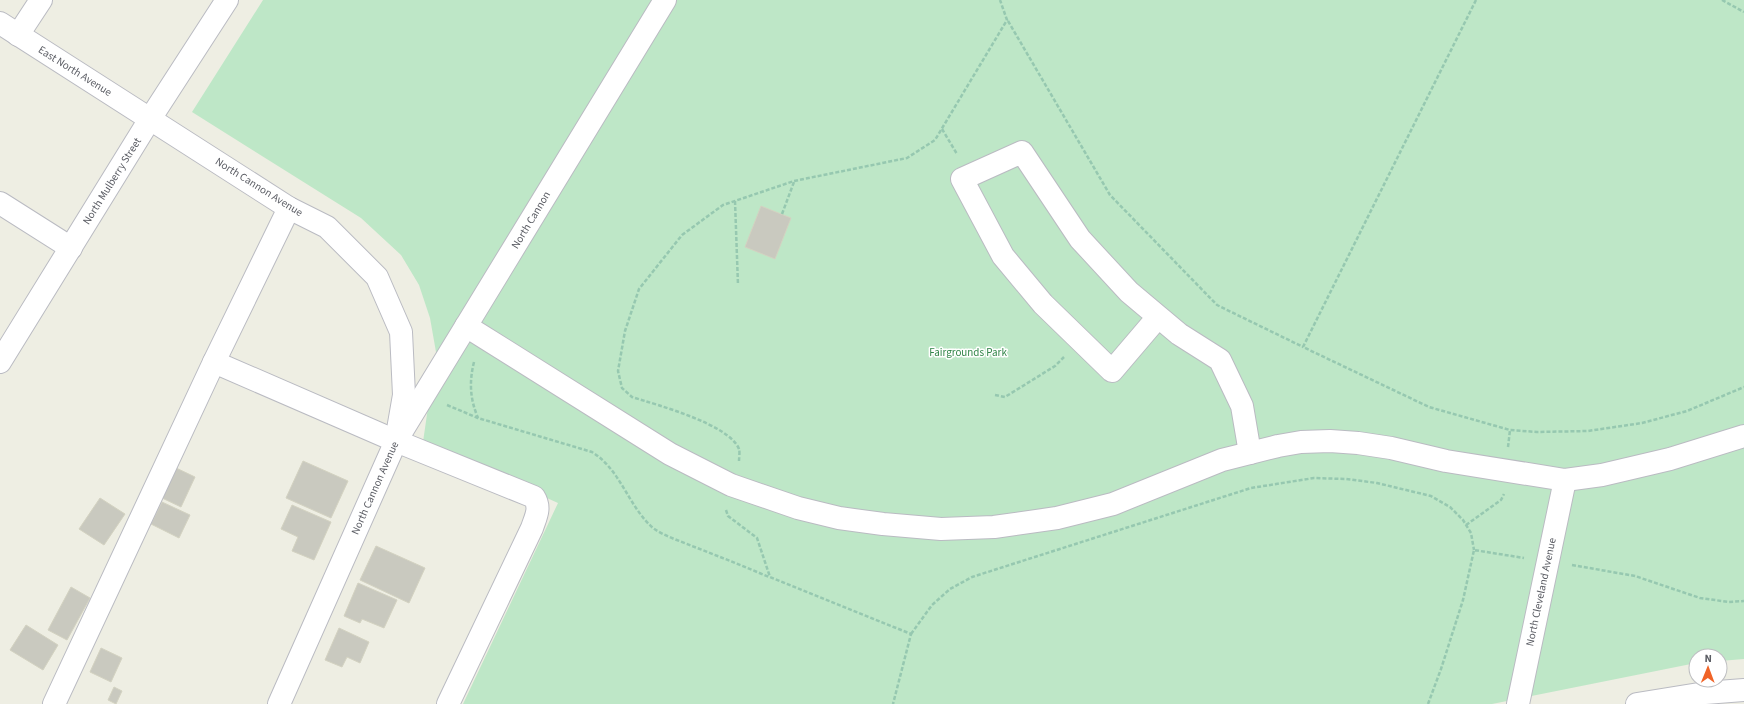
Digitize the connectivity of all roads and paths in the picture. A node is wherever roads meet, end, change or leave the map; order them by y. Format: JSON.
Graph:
{"nodes":[{"id":1,"x":41,"y":0,"type":"edge"},
{"id":2,"x":227,"y":0,"type":"edge"},
{"id":3,"x":665,"y":0,"type":"edge"},
{"id":4,"x":1000,"y":0,"type":"edge"},
{"id":5,"x":1476,"y":0,"type":"edge"},
{"id":6,"x":1722,"y":0,"type":"edge"},
{"id":7,"x":1744,"y":12,"type":"edge"},
{"id":8,"x":1008,"y":20,"type":"junction"},
{"id":9,"x":0,"y":24,"type":"edge"},
{"id":10,"x":18,"y":35,"type":"junction"},
{"id":11,"x":150,"y":119,"type":"junction"},
{"id":12,"x":942,"y":129,"type":"junction"},
{"id":13,"x":970,"y":175,"type":"junction"},
{"id":14,"x":794,"y":181,"type":"junction"},
{"id":15,"x":735,"y":201,"type":"junction"},
{"id":16,"x":0,"y":203,"type":"edge"},
{"id":17,"x":289,"y":208,"type":"junction"},
{"id":18,"x":782,"y":214,"type":"dead end"},
{"id":19,"x":71,"y":248,"type":"junction"},
{"id":20,"x":738,"y":285,"type":"dead end"},
{"id":21,"x":1158,"y":317,"type":"junction"},
{"id":22,"x":474,"y":330,"type":"junction"},
{"id":23,"x":1081,"y":341,"type":"junction"},
{"id":24,"x":1303,"y":347,"type":"junction"},
{"id":25,"x":0,"y":362,"type":"edge"},
{"id":26,"x":214,"y":362,"type":"junction"},
{"id":27,"x":1744,"y":387,"type":"edge"},
{"id":28,"x":995,"y":395,"type":"dead end"},
{"id":29,"x":444,"y":404,"type":"dead end"},
{"id":30,"x":478,"y":418,"type":"junction"},
{"id":31,"x":1744,"y":436,"type":"edge"},
{"id":32,"x":396,"y":441,"type":"junction"},
{"id":33,"x":1250,"y":453,"type":"junction"},
{"id":34,"x":1565,"y":480,"type":"junction"},
{"id":35,"x":731,"y":485,"type":"junction"},
{"id":36,"x":1474,"y":550,"type":"dead end"},
{"id":37,"x":770,"y":577,"type":"junction"},
{"id":38,"x":911,"y":634,"type":"junction"},
{"id":39,"x":1744,"y":690,"type":"edge"},
{"id":40,"x":1704,"y":698,"type":"edge"},
{"id":41,"x":54,"y":704,"type":"edge"},
{"id":42,"x":279,"y":704,"type":"edge"},
{"id":43,"x":448,"y":704,"type":"edge"},
{"id":44,"x":893,"y":704,"type":"edge"},
{"id":45,"x":1518,"y":704,"type":"edge"},
{"id":46,"x":1637,"y":704,"type":"edge"}],
"edges":[{"from":1,"to":10,"type":"street"},
{"from":2,"to":11,"type":"street","name":"North Mulberry Street"},
{"from":3,"to":22,"type":"street","name":"North Cannon"},
{"from":4,"to":8,"type":"path"},
{"from":5,"to":24,"type":"path"},
{"from":6,"to":7,"type":"path"},
{"from":8,"to":12,"type":"path"},
{"from":8,"to":24,"type":"path"},
{"from":9,"to":10,"type":"street","name":"East North Avenue"},
{"from":10,"to":11,"type":"street","name":"East North Avenue"},
{"from":11,"to":17,"type":"street","name":"North Cannon Avenue"},
{"from":11,"to":19,"type":"street","name":"North Mulberry Street"},
{"from":12,"to":13,"type":"path"},
{"from":12,"to":14,"type":"path"},
{"from":13,"to":21,"type":"street"},
{"from":13,"to":23,"type":"street"},
{"from":14,"to":15,"type":"path"},
{"from":14,"to":18,"type":"path"},
{"from":15,"to":20,"type":"path"},
{"from":15,"to":35,"type":"path"},
{"from":16,"to":19,"type":"street"},
{"from":17,"to":26,"type":"street"},
{"from":17,"to":32,"type":"street","name":"North Cannon Avenue"},
{"from":19,"to":25,"type":"street","name":"North Mulberry Street"},
{"from":21,"to":23,"type":"street"},
{"from":21,"to":33,"type":"street"},
{"from":22,"to":30,"type":"path"},
{"from":22,"to":32,"type":"street","name":"North Cannon"},
{"from":22,"to":35,"type":"street"},
{"from":23,"to":28,"type":"path"},
{"from":24,"to":27,"type":"path"},
{"from":26,"to":32,"type":"street"},
{"from":26,"to":41,"type":"street"},
{"from":29,"to":30,"type":"path"},
{"from":30,"to":37,"type":"path"},
{"from":31,"to":34,"type":"street"},
{"from":32,"to":42,"type":"street","name":"North Cannon Avenue"},
{"from":32,"to":43,"type":"street"},
{"from":33,"to":34,"type":"street"},
{"from":33,"to":35,"type":"street"},
{"from":34,"to":45,"type":"street","name":"North Cleveland Avenue"},
{"from":35,"to":37,"type":"path"},
{"from":36,"to":38,"type":"path"},
{"from":37,"to":38,"type":"path"},
{"from":38,"to":44,"type":"path"},
{"from":39,"to":40,"type":"street"},
{"from":40,"to":46,"type":"street"}]}
